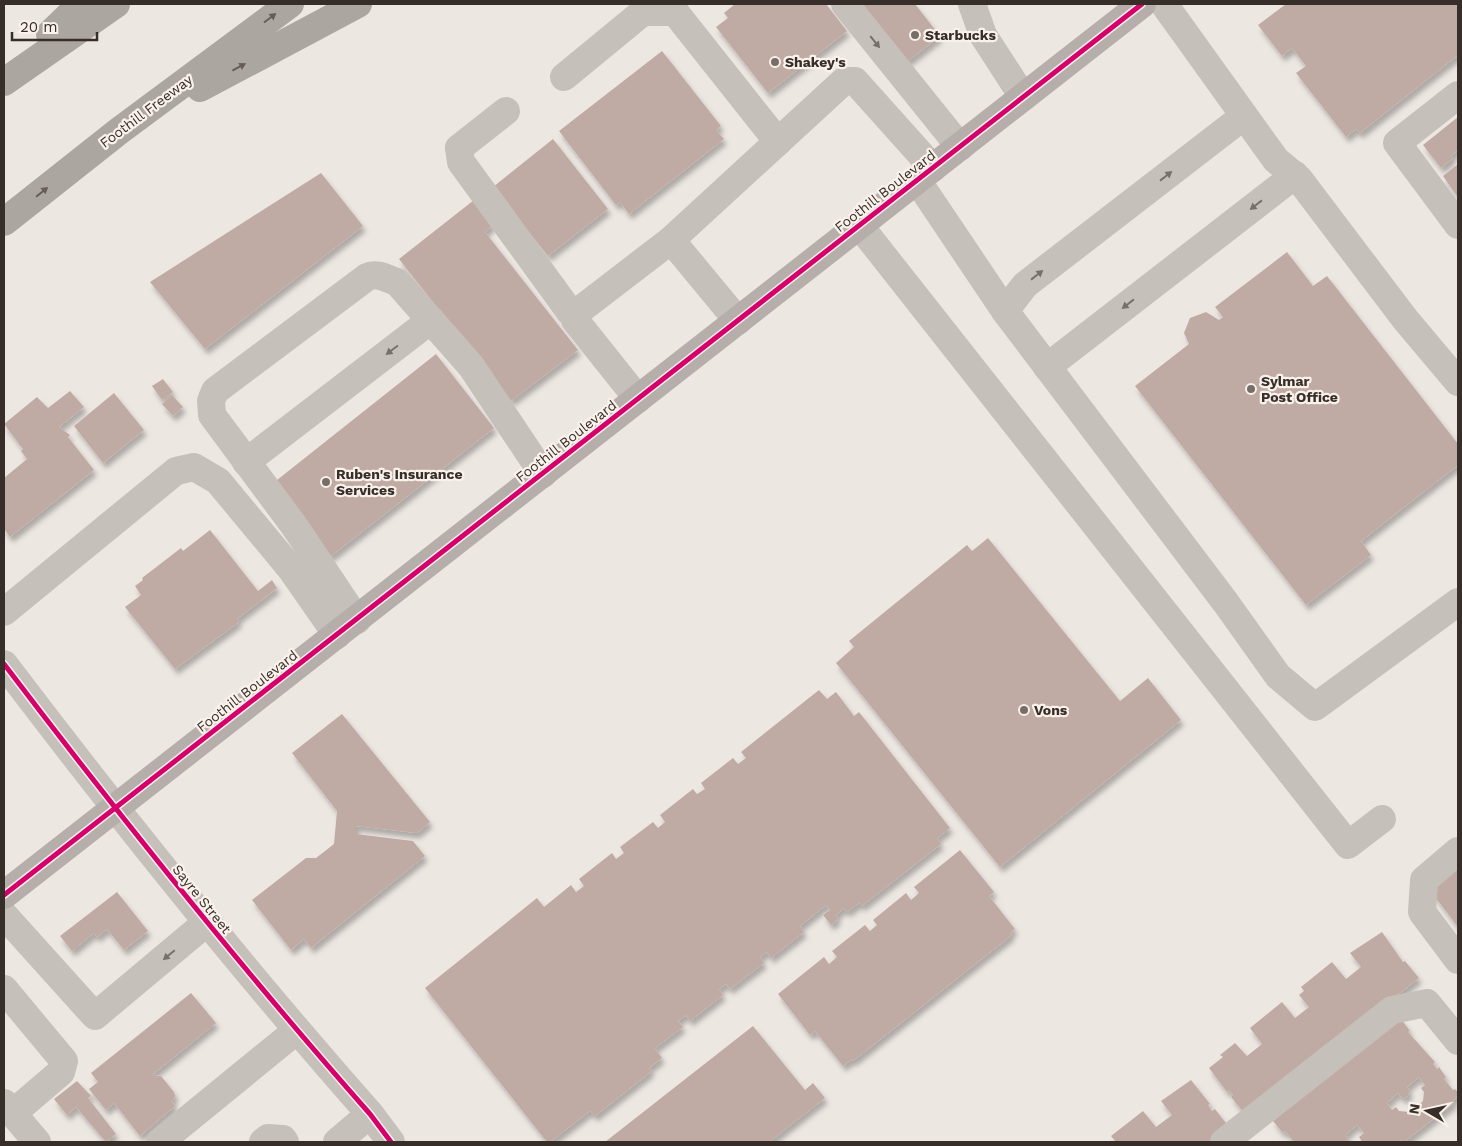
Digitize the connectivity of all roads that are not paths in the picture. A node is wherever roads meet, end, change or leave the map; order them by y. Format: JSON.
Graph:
{"nodes":[{"id":1,"x":81,"y":4,"type":"edge"},
{"id":2,"x":116,"y":4,"type":"edge"},
{"id":3,"x":290,"y":4,"type":"edge"},
{"id":4,"x":358,"y":4,"type":"edge"},
{"id":5,"x":845,"y":4,"type":"edge"},
{"id":6,"x":972,"y":4,"type":"edge"},
{"id":7,"x":1142,"y":4,"type":"edge"},
{"id":8,"x":1164,"y":4,"type":"edge"},
{"id":9,"x":564,"y":78,"type":"dead end"},
{"id":10,"x":4,"y":81,"type":"edge"},
{"id":11,"x":1458,"y":94,"type":"edge"},
{"id":12,"x":1023,"y":97,"type":"junction"},
{"id":13,"x":506,"y":111,"type":"dead end"},
{"id":14,"x":1244,"y":116,"type":"junction"},
{"id":15,"x":119,"y":131,"type":"junction"},
{"id":16,"x":778,"y":142,"type":"junction"},
{"id":17,"x":960,"y":147,"type":"junction"},
{"id":18,"x":925,"y":174,"type":"junction"},
{"id":19,"x":1295,"y":175,"type":"junction"},
{"id":20,"x":4,"y":222,"type":"edge"},
{"id":21,"x":1458,"y":224,"type":"edge"},
{"id":22,"x":859,"y":225,"type":"junction"},
{"id":23,"x":671,"y":240,"type":"junction"},
{"id":24,"x":1005,"y":311,"type":"junction"},
{"id":25,"x":576,"y":313,"type":"junction"},
{"id":26,"x":431,"y":320,"type":"junction"},
{"id":27,"x":738,"y":321,"type":"junction"},
{"id":28,"x":1047,"y":367,"type":"junction"},
{"id":29,"x":1458,"y":382,"type":"edge"},
{"id":30,"x":638,"y":399,"type":"junction"},
{"id":31,"x":246,"y":462,"type":"junction"},
{"id":32,"x":543,"y":474,"type":"junction"},
{"id":33,"x":1458,"y":602,"type":"edge"},
{"id":34,"x":4,"y":612,"type":"edge"},
{"id":35,"x":347,"y":627,"type":"junction"},
{"id":36,"x":4,"y":664,"type":"edge"},
{"id":37,"x":114,"y":808,"type":"junction"},
{"id":38,"x":1382,"y":818,"type":"dead end"},
{"id":39,"x":1458,"y":851,"type":"edge"},
{"id":40,"x":4,"y":895,"type":"edge"},
{"id":41,"x":4,"y":915,"type":"edge"},
{"id":42,"x":206,"y":923,"type":"junction"},
{"id":43,"x":1458,"y":960,"type":"edge"},
{"id":44,"x":4,"y":989,"type":"edge"},
{"id":45,"x":296,"y":1030,"type":"junction"},
{"id":46,"x":1458,"y":1041,"type":"edge"},
{"id":47,"x":370,"y":1114,"type":"junction"},
{"id":48,"x":16,"y":1124,"type":"edge"},
{"id":49,"x":160,"y":1142,"type":"edge"},
{"id":50,"x":262,"y":1142,"type":"edge"},
{"id":51,"x":285,"y":1142,"type":"edge"},
{"id":52,"x":337,"y":1142,"type":"edge"},
{"id":53,"x":391,"y":1142,"type":"edge"},
{"id":54,"x":1224,"y":1142,"type":"edge"}],
"edges":[{"from":1,"to":10,"type":"highway"},
{"from":2,"to":10,"type":"highway"},
{"from":15,"to":3,"type":"highway","name":"Foothill Freeway","one_way":true},
{"from":15,"to":4,"type":"highway","one_way":true},
{"from":5,"to":17,"type":"street","one_way":true},
{"from":6,"to":12,"type":"street"},
{"from":7,"to":12,"type":"main road","name":"Foothill Boulevard"},
{"from":8,"to":14,"type":"street"},
{"from":9,"to":16,"type":"street"},
{"from":11,"to":21,"type":"street"},
{"from":12,"to":17,"type":"main road","name":"Foothill Boulevard"},
{"from":13,"to":25,"type":"street"},
{"from":14,"to":19,"type":"street"},
{"from":24,"to":14,"type":"street","one_way":true},
{"from":20,"to":15,"type":"highway","name":"Foothill Freeway","one_way":true},
{"from":16,"to":18,"type":"street"},
{"from":16,"to":23,"type":"street"},
{"from":17,"to":18,"type":"main road","name":"Foothill Boulevard"},
{"from":18,"to":22,"type":"main road","name":"Foothill Boulevard"},
{"from":18,"to":24,"type":"street"},
{"from":19,"to":28,"type":"street","one_way":true},
{"from":19,"to":29,"type":"street"},
{"from":22,"to":27,"type":"main road","name":"Foothill Boulevard"},
{"from":22,"to":38,"type":"street"},
{"from":23,"to":25,"type":"street"},
{"from":23,"to":27,"type":"street"},
{"from":24,"to":28,"type":"street"},
{"from":25,"to":30,"type":"street"},
{"from":26,"to":31,"type":"street","one_way":true},
{"from":26,"to":31,"type":"street"},
{"from":26,"to":32,"type":"street"},
{"from":27,"to":30,"type":"main road","name":"Foothill Boulevard"},
{"from":28,"to":33,"type":"street"},
{"from":30,"to":32,"type":"main road","name":"Foothill Boulevard"},
{"from":31,"to":35,"type":"street"},
{"from":32,"to":35,"type":"main road","name":"Foothill Boulevard"},
{"from":34,"to":35,"type":"street"},
{"from":35,"to":37,"type":"main road","name":"Foothill Boulevard"},
{"from":36,"to":37,"type":"street","name":"Sayre Street"},
{"from":37,"to":40,"type":"main road","name":"Foothill Boulevard"},
{"from":37,"to":42,"type":"street","name":"Sayre Street"},
{"from":39,"to":43,"type":"street"},
{"from":42,"to":41,"type":"street","one_way":true},
{"from":42,"to":45,"type":"street","name":"Sayre Street"},
{"from":44,"to":48,"type":"street"},
{"from":45,"to":47,"type":"street","name":"Sayre Street"},
{"from":45,"to":49,"type":"street"},
{"from":46,"to":54,"type":"street"},
{"from":47,"to":52,"type":"street"},
{"from":47,"to":53,"type":"street","name":"Sayre Street"},
{"from":50,"to":51,"type":"street"}]}
